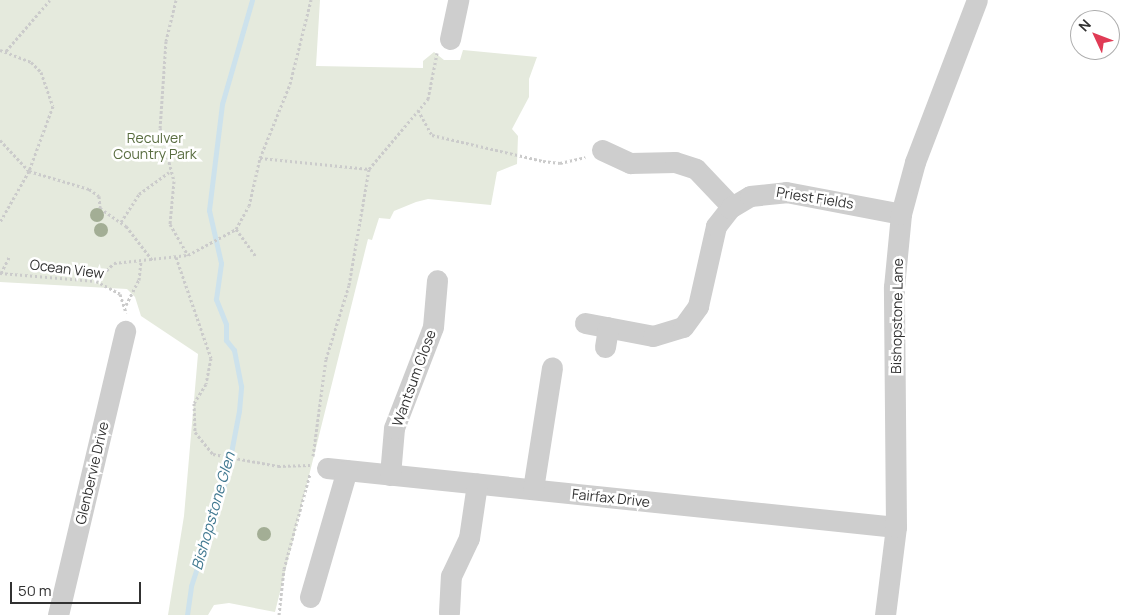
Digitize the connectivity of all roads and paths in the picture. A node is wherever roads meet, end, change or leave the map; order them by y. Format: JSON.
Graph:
{"nodes":[{"id":1,"x":50,"y":0,"type":"edge"},
{"id":2,"x":176,"y":0,"type":"edge"},
{"id":3,"x":311,"y":0,"type":"edge"},
{"id":4,"x":458,"y":0,"type":"edge"},
{"id":5,"x":977,"y":0,"type":"edge"},
{"id":6,"x":450,"y":39,"type":"joint"},
{"id":7,"x":0,"y":50,"type":"edge"},
{"id":8,"x":6,"y":51,"type":"junction"},
{"id":9,"x":418,"y":110,"type":"junction"},
{"id":10,"x":0,"y":140,"type":"edge"},
{"id":11,"x":602,"y":150,"type":"joint"},
{"id":12,"x":260,"y":158,"type":"junction"},
{"id":13,"x":368,"y":169,"type":"junction"},
{"id":14,"x":29,"y":171,"type":"junction"},
{"id":15,"x":169,"y":172,"type":"junction"},
{"id":16,"x":732,"y":207,"type":"junction"},
{"id":17,"x":901,"y":214,"type":"junction"},
{"id":18,"x":0,"y":222,"type":"edge"},
{"id":19,"x":121,"y":222,"type":"junction"},
{"id":20,"x":236,"y":229,"type":"junction"},
{"id":21,"x":188,"y":255,"type":"junction"},
{"id":22,"x":256,"y":256,"type":"dead end"},
{"id":23,"x":9,"y":257,"type":"dead end"},
{"id":24,"x":176,"y":257,"type":"junction"},
{"id":25,"x":141,"y":260,"type":"junction"},
{"id":26,"x":153,"y":262,"type":"junction"},
{"id":27,"x":0,"y":273,"type":"edge"},
{"id":28,"x":437,"y":280,"type":"dead end"},
{"id":29,"x":96,"y":281,"type":"junction"},
{"id":30,"x":126,"y":305,"type":"junction"},
{"id":31,"x":585,"y":323,"type":"dead end"},
{"id":32,"x":125,"y":331,"type":"joint"},
{"id":33,"x":552,"y":367,"type":"dead end"},
{"id":34,"x":328,"y":468,"type":"junction"},
{"id":35,"x":390,"y":475,"type":"junction"},
{"id":36,"x":477,"y":484,"type":"junction"},
{"id":37,"x":533,"y":490,"type":"junction"},
{"id":38,"x":896,"y":527,"type":"junction"},
{"id":39,"x":310,"y":597,"type":"dead end"},
{"id":40,"x":449,"y":612,"type":"dead end"},
{"id":41,"x":58,"y":615,"type":"edge"},
{"id":42,"x":279,"y":615,"type":"edge"},
{"id":43,"x":885,"y":615,"type":"edge"}],
"edges":[{"from":1,"to":8,"type":"path"},
{"from":2,"to":15,"type":"path"},
{"from":3,"to":12,"type":"path"},
{"from":4,"to":6,"type":"street"},
{"from":5,"to":17,"type":"street","name":"Bishopstone Lane"},
{"from":6,"to":9,"type":"path"},
{"from":7,"to":8,"type":"path"},
{"from":8,"to":14,"type":"path"},
{"from":9,"to":11,"type":"path"},
{"from":9,"to":13,"type":"path"},
{"from":10,"to":14,"type":"path"},
{"from":11,"to":16,"type":"street"},
{"from":12,"to":13,"type":"path"},
{"from":12,"to":20,"type":"path"},
{"from":13,"to":34,"type":"path"},
{"from":14,"to":18,"type":"path"},
{"from":14,"to":19,"type":"path"},
{"from":15,"to":19,"type":"path"},
{"from":15,"to":21,"type":"path"},
{"from":16,"to":17,"type":"street","name":"Priest Fields"},
{"from":16,"to":31,"type":"street","name":"Priest Fields"},
{"from":17,"to":38,"type":"street","name":"Bishopstone Lane"},
{"from":19,"to":26,"type":"path"},
{"from":20,"to":21,"type":"path"},
{"from":20,"to":22,"type":"path"},
{"from":21,"to":24,"type":"path"},
{"from":23,"to":27,"type":"path"},
{"from":24,"to":26,"type":"path"},
{"from":24,"to":34,"type":"path"},
{"from":25,"to":26,"type":"path"},
{"from":25,"to":29,"type":"path"},
{"from":25,"to":30,"type":"path"},
{"from":27,"to":29,"type":"path","name":"Ocean View"},
{"from":28,"to":35,"type":"street","name":"Wantsum Close"},
{"from":29,"to":30,"type":"path","name":"Ocean View"},
{"from":30,"to":32,"type":"path"},
{"from":32,"to":41,"type":"street","name":"Glenbervie Drive"},
{"from":33,"to":37,"type":"street"},
{"from":34,"to":35,"type":"street","name":"Fairfax Drive"},
{"from":34,"to":39,"type":"street"},
{"from":34,"to":42,"type":"path"},
{"from":35,"to":36,"type":"street","name":"Fairfax Drive"},
{"from":36,"to":37,"type":"street","name":"Fairfax Drive"},
{"from":36,"to":40,"type":"street"},
{"from":37,"to":38,"type":"street","name":"Fairfax Drive"},
{"from":38,"to":43,"type":"street","name":"Bishopstone Lane"}]}
